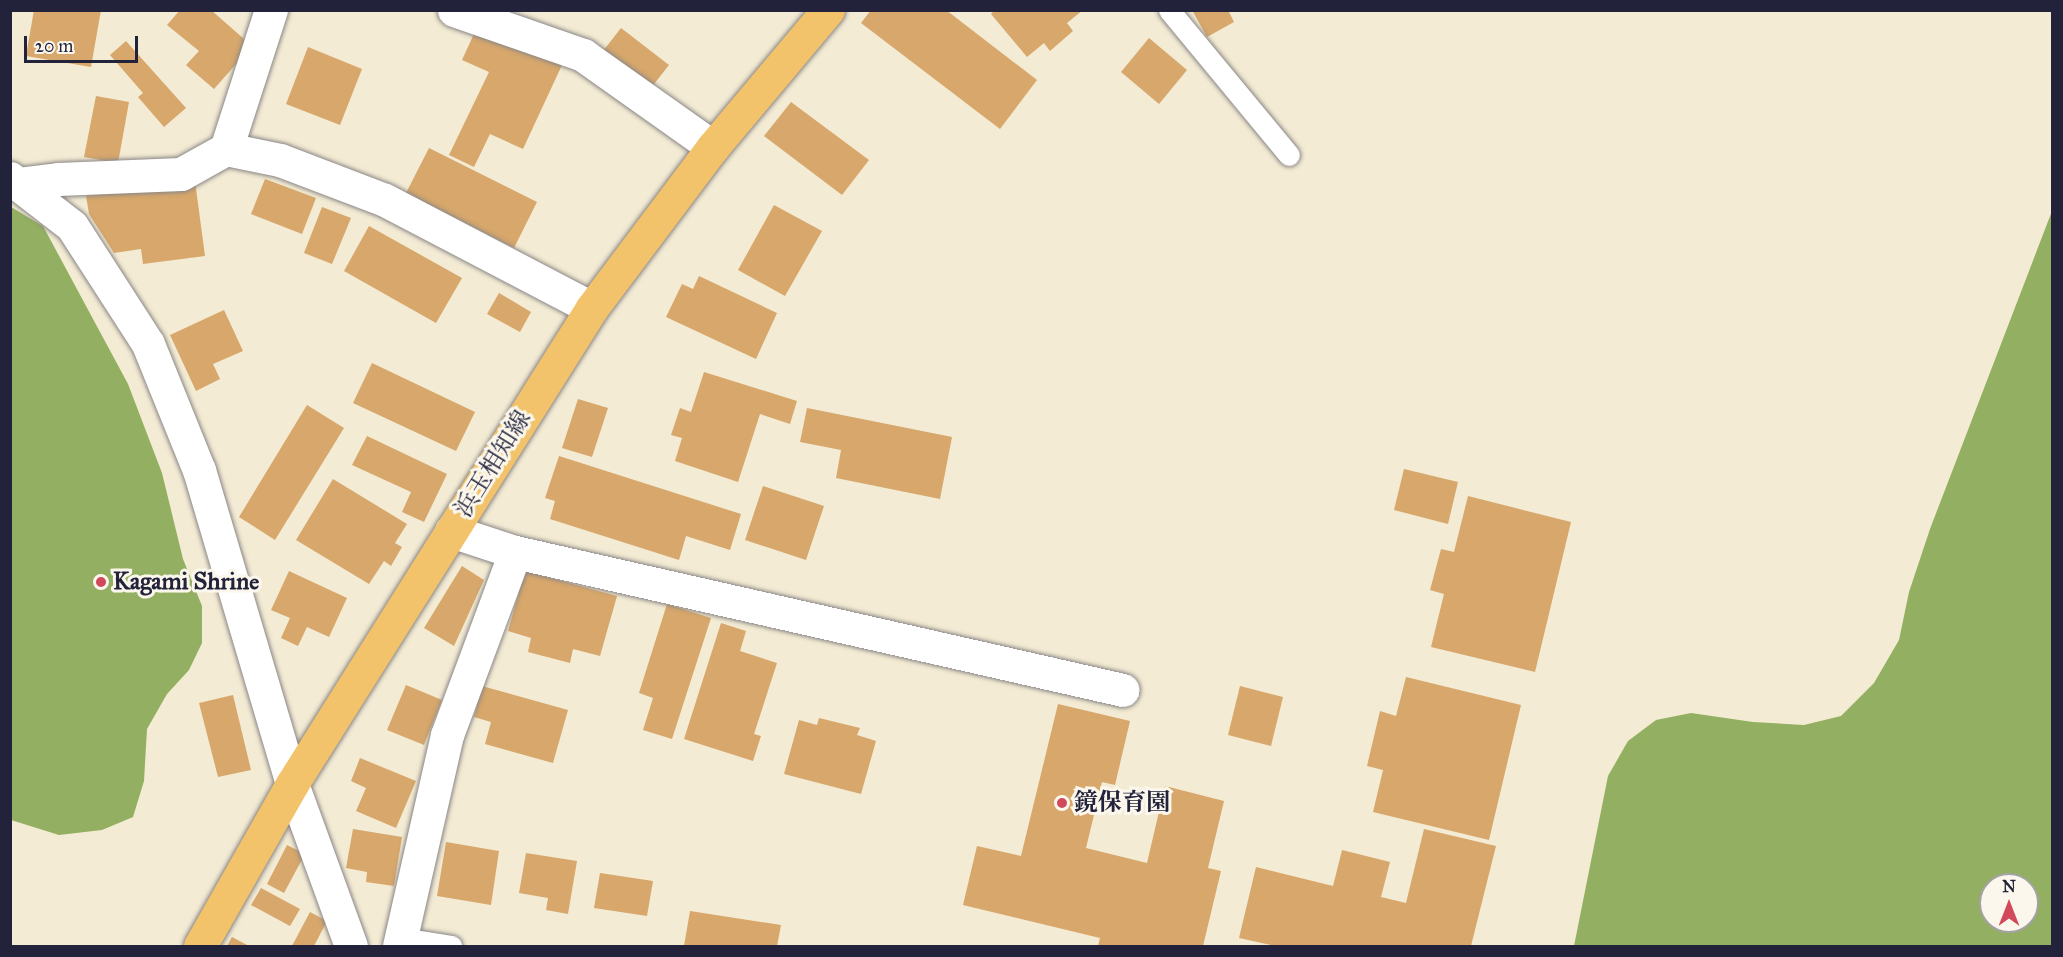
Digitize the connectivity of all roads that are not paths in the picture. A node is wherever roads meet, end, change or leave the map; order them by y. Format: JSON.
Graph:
{"nodes":[{"id":1,"x":271,"y":10,"type":"edge"},
{"id":2,"x":454,"y":10,"type":"edge"},
{"id":3,"x":828,"y":10,"type":"edge"},
{"id":4,"x":1169,"y":10,"type":"edge"},
{"id":5,"x":713,"y":147,"type":"junction"},
{"id":6,"x":226,"y":149,"type":"junction"},
{"id":7,"x":1288,"y":154,"type":"dead end"},
{"id":8,"x":15,"y":181,"type":"edge"},
{"id":9,"x":592,"y":308,"type":"junction"},
{"id":10,"x":451,"y":531,"type":"junction"},
{"id":11,"x":515,"y":552,"type":"junction"},
{"id":12,"x":1123,"y":690,"type":"dead end"},
{"id":13,"x":292,"y":784,"type":"junction"},
{"id":14,"x":400,"y":943,"type":"edge"},
{"id":15,"x":200,"y":946,"type":"edge"},
{"id":16,"x":351,"y":946,"type":"edge"},
{"id":17,"x":451,"y":946,"type":"edge"}],
"edges":[{"from":1,"to":6,"type":"street"},
{"from":2,"to":5,"type":"street"},
{"from":3,"to":5,"type":"main road","name":"浜玉相知線"},
{"from":4,"to":7,"type":"lane"},
{"from":5,"to":9,"type":"main road","name":"浜玉相知線"},
{"from":6,"to":8,"type":"street"},
{"from":6,"to":9,"type":"street"},
{"from":8,"to":13,"type":"street"},
{"from":9,"to":10,"type":"main road","name":"浜玉相知線"},
{"from":10,"to":11,"type":"street"},
{"from":10,"to":13,"type":"main road","name":"浜玉相知線"},
{"from":11,"to":12,"type":"street"},
{"from":11,"to":14,"type":"street"},
{"from":13,"to":15,"type":"main road","name":"浜玉相知線"},
{"from":13,"to":16,"type":"street"},
{"from":14,"to":17,"type":"lane"}]}
